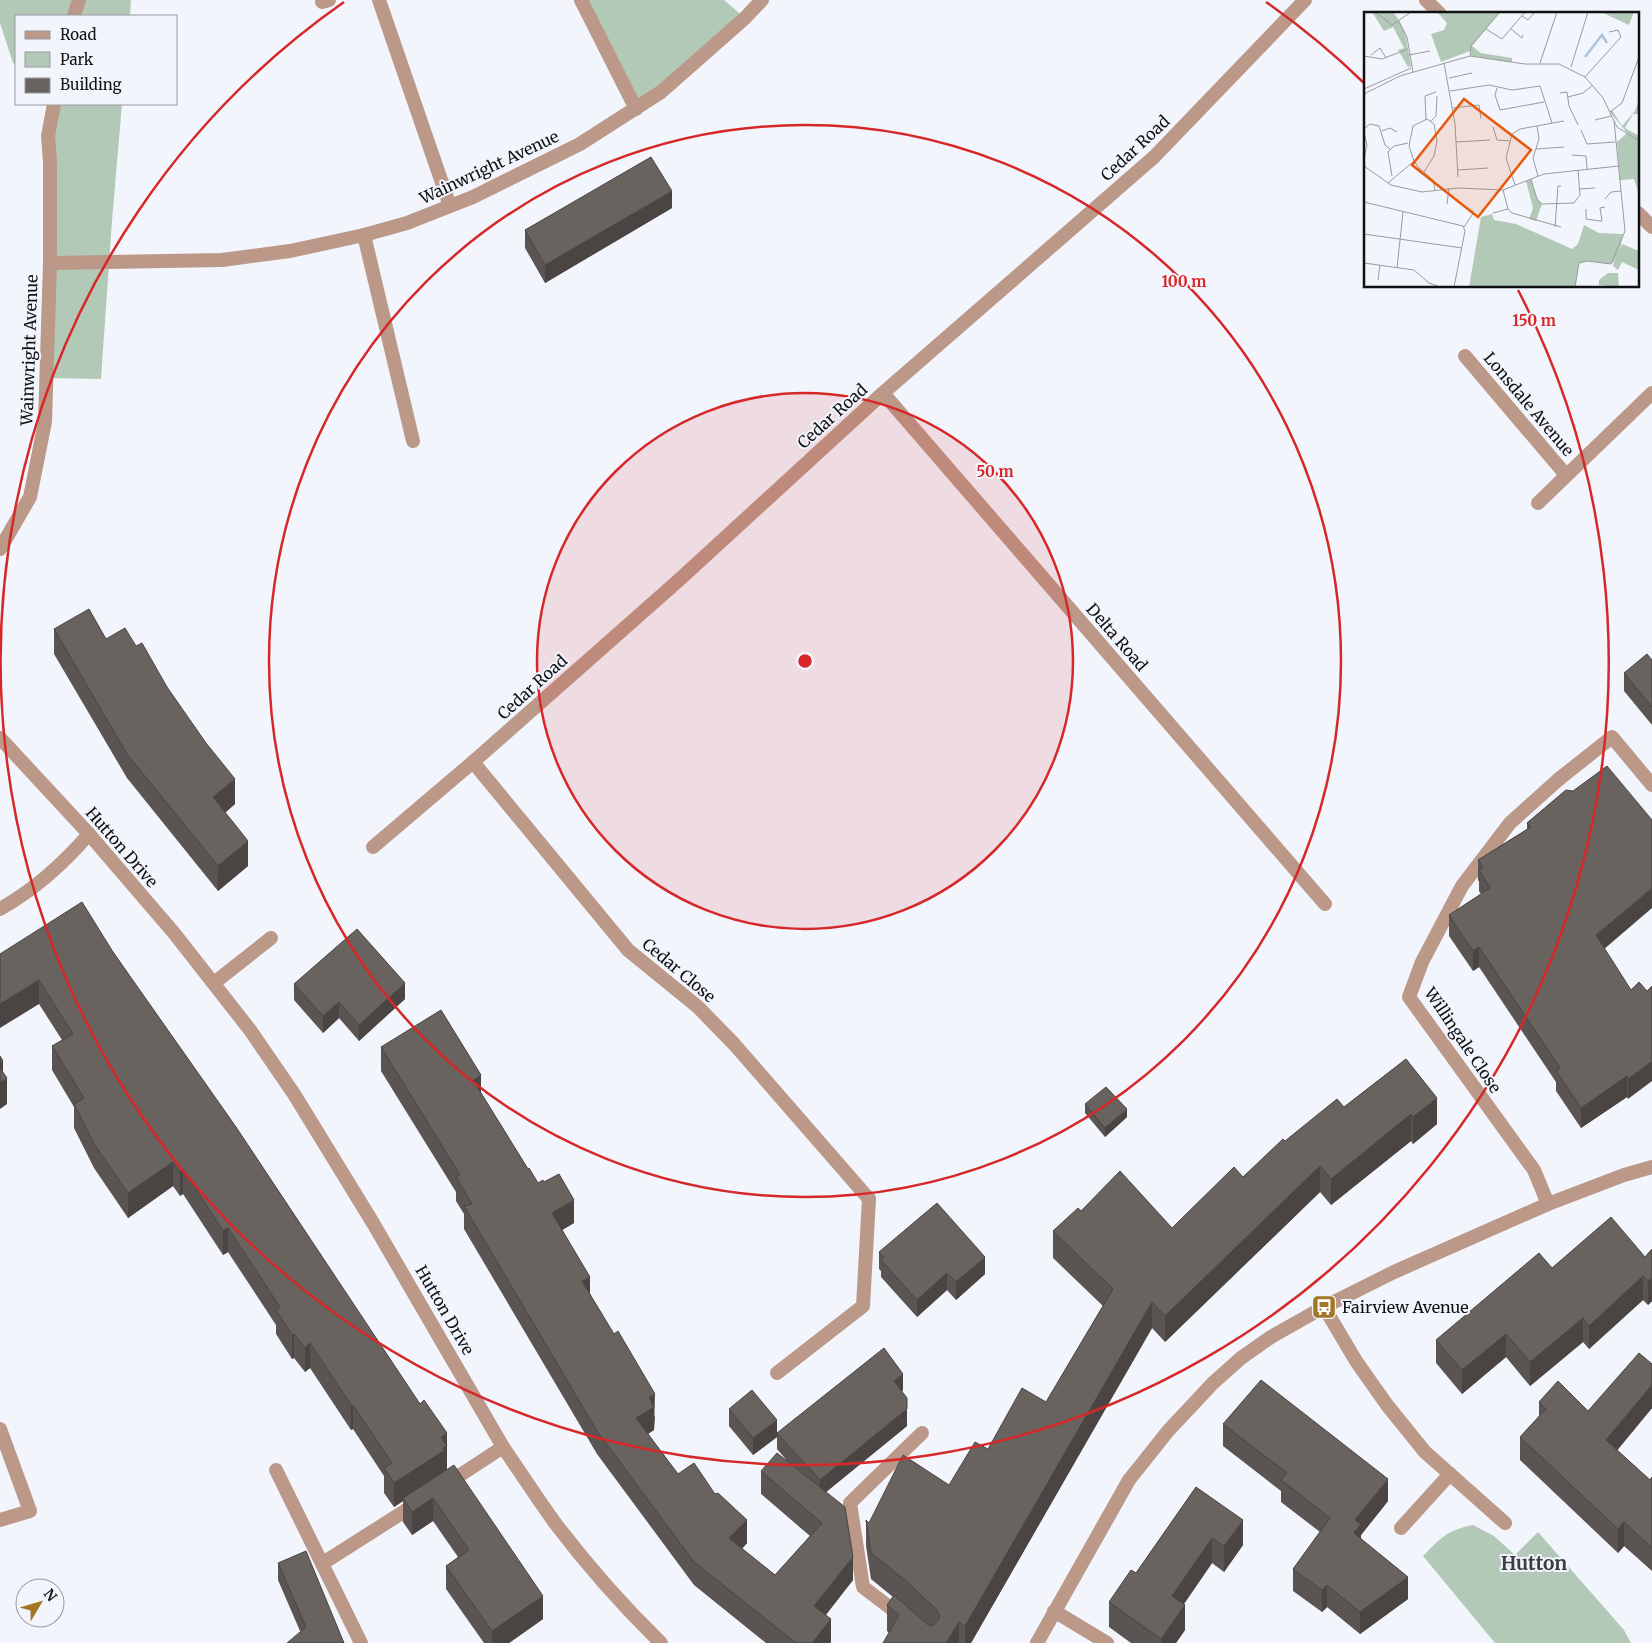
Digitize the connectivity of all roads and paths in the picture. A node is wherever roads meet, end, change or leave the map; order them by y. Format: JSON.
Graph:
{"nodes":[{"id":1,"x":79,"y":0,"type":"edge"},
{"id":2,"x":379,"y":0,"type":"edge"},
{"id":3,"x":581,"y":0,"type":"edge"},
{"id":4,"x":762,"y":0,"type":"edge"},
{"id":5,"x":1305,"y":0,"type":"edge"},
{"id":6,"x":1426,"y":0,"type":"edge"},
{"id":7,"x":1438,"y":12,"type":"edge"},
{"id":8,"x":74,"y":15,"type":"edge"},
{"id":9,"x":54,"y":105,"type":"edge"},
{"id":10,"x":636,"y":109,"type":"junction"},
{"id":11,"x":450,"y":206,"type":"junction"},
{"id":12,"x":1640,"y":215,"type":"edge"},
{"id":13,"x":1652,"y":227,"type":"edge"},
{"id":14,"x":364,"y":235,"type":"junction"},
{"id":15,"x":50,"y":263,"type":"junction"},
{"id":16,"x":1465,"y":356,"type":"dead end"},
{"id":17,"x":883,"y":393,"type":"junction"},
{"id":18,"x":1652,"y":393,"type":"edge"},
{"id":19,"x":413,"y":441,"type":"dead end"},
{"id":20,"x":1566,"y":475,"type":"junction"},
{"id":21,"x":1538,"y":503,"type":"dead end"},
{"id":22,"x":0,"y":549,"type":"edge"},
{"id":23,"x":0,"y":738,"type":"edge"},
{"id":24,"x":473,"y":762,"type":"junction"},
{"id":25,"x":1652,"y":785,"type":"edge"},
{"id":26,"x":89,"y":834,"type":"junction"},
{"id":27,"x":373,"y":847,"type":"dead end"},
{"id":28,"x":1325,"y":904,"type":"dead end"},
{"id":29,"x":0,"y":910,"type":"edge"},
{"id":30,"x":271,"y":938,"type":"dead end"},
{"id":31,"x":214,"y":983,"type":"junction"},
{"id":32,"x":1652,"y":1167,"type":"edge"},
{"id":33,"x":1548,"y":1204,"type":"junction"},
{"id":34,"x":1324,"y":1307,"type":"junction"},
{"id":35,"x":777,"y":1373,"type":"dead end"},
{"id":36,"x":0,"y":1429,"type":"edge"},
{"id":37,"x":922,"y":1433,"type":"dead end"},
{"id":38,"x":503,"y":1447,"type":"junction"},
{"id":39,"x":276,"y":1470,"type":"dead end"},
{"id":40,"x":1450,"y":1474,"type":"junction"},
{"id":41,"x":0,"y":1520,"type":"edge"},
{"id":42,"x":1505,"y":1523,"type":"dead end"},
{"id":43,"x":1401,"y":1528,"type":"dead end"},
{"id":44,"x":323,"y":1563,"type":"junction"},
{"id":45,"x":1054,"y":1611,"type":"junction"},
{"id":46,"x":909,"y":1622,"type":"edge"},
{"id":47,"x":361,"y":1643,"type":"edge"},
{"id":48,"x":661,"y":1643,"type":"edge"},
{"id":49,"x":1037,"y":1643,"type":"edge"},
{"id":50,"x":1107,"y":1643,"type":"edge"}],
"edges":[{"from":1,"to":8,"type":"street"},
{"from":2,"to":11,"type":"street"},
{"from":3,"to":10,"type":"street"},
{"from":4,"to":10,"type":"street","name":"Wainwright Avenue"},
{"from":5,"to":17,"type":"street","name":"Cedar Road"},
{"from":6,"to":7,"type":"street"},
{"from":9,"to":15,"type":"street","name":"Wainwright Avenue"},
{"from":10,"to":11,"type":"street","name":"Wainwright Avenue"},
{"from":11,"to":14,"type":"street","name":"Wainwright Avenue"},
{"from":12,"to":13,"type":"street"},
{"from":14,"to":15,"type":"street","name":"Wainwright Avenue"},
{"from":14,"to":19,"type":"street"},
{"from":15,"to":22,"type":"street","name":"Wainwright Avenue"},
{"from":16,"to":20,"type":"street","name":"Lonsdale Avenue"},
{"from":17,"to":24,"type":"street","name":"Cedar Road"},
{"from":17,"to":28,"type":"street","name":"Delta Road"},
{"from":18,"to":20,"type":"street","name":"Lonsdale Avenue"},
{"from":20,"to":21,"type":"street","name":"Lonsdale Avenue"},
{"from":23,"to":26,"type":"street","name":"Hutton Drive"},
{"from":24,"to":27,"type":"street","name":"Cedar Road"},
{"from":24,"to":35,"type":"street","name":"Cedar Close"},
{"from":25,"to":33,"type":"street","name":"Willingale Close"},
{"from":26,"to":29,"type":"street"},
{"from":26,"to":31,"type":"street","name":"Hutton Drive"},
{"from":30,"to":31,"type":"street"},
{"from":31,"to":38,"type":"street","name":"Hutton Drive"},
{"from":32,"to":33,"type":"street"},
{"from":33,"to":34,"type":"street"},
{"from":34,"to":40,"type":"street"},
{"from":34,"to":45,"type":"street"},
{"from":36,"to":41,"type":"street"},
{"from":37,"to":46,"type":"street"},
{"from":38,"to":44,"type":"street"},
{"from":38,"to":48,"type":"street","name":"Hutton Drive"},
{"from":39,"to":44,"type":"street"},
{"from":40,"to":42,"type":"street"},
{"from":40,"to":43,"type":"street"},
{"from":44,"to":47,"type":"street"},
{"from":45,"to":49,"type":"street"},
{"from":45,"to":50,"type":"street"}]}
